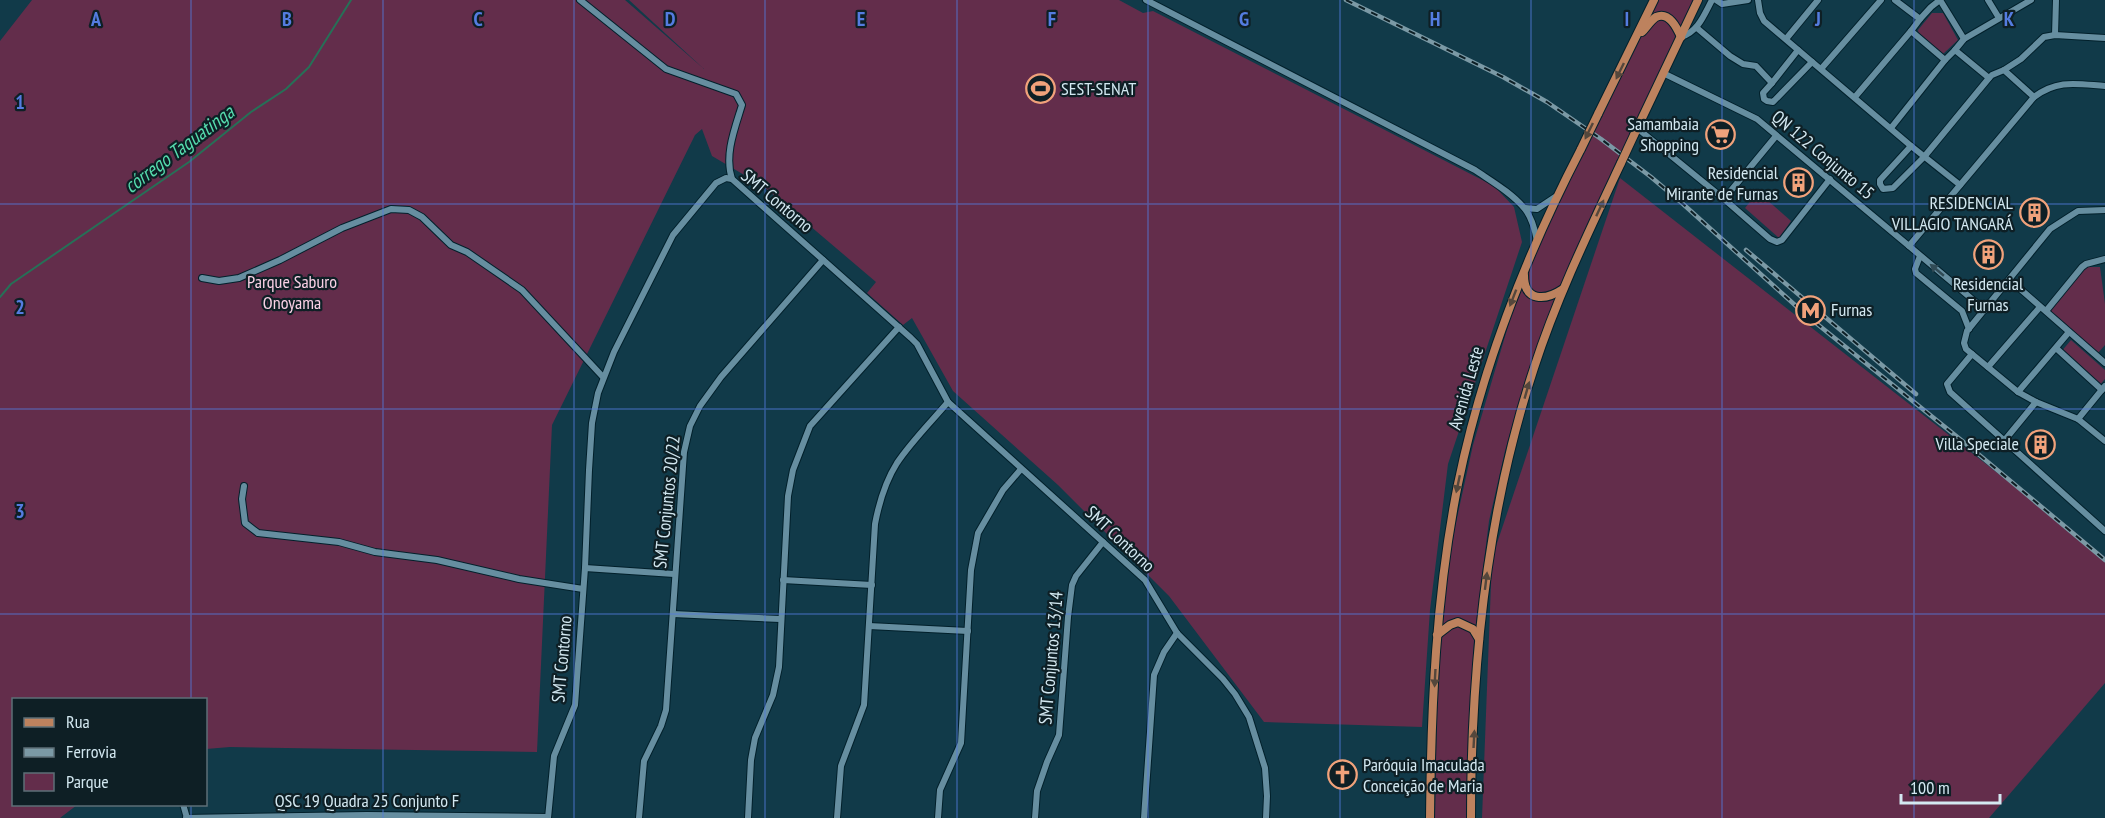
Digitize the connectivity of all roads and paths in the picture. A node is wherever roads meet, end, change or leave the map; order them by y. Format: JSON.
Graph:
{"nodes":[{"id":1,"x":580,"y":0,"type":"edge"},
{"id":2,"x":1146,"y":0,"type":"edge"},
{"id":3,"x":1654,"y":0,"type":"edge"},
{"id":4,"x":1698,"y":0,"type":"edge"},
{"id":5,"x":1714,"y":0,"type":"edge"},
{"id":6,"x":1748,"y":0,"type":"edge"},
{"id":7,"x":1758,"y":0,"type":"edge"},
{"id":8,"x":1818,"y":0,"type":"edge"},
{"id":9,"x":1881,"y":0,"type":"edge"},
{"id":10,"x":1895,"y":0,"type":"edge"},
{"id":11,"x":1940,"y":0,"type":"edge"},
{"id":12,"x":1988,"y":0,"type":"edge"},
{"id":13,"x":2031,"y":0,"type":"edge"},
{"id":14,"x":2056,"y":0,"type":"edge"},
{"id":15,"x":1999,"y":18,"type":"junction"},
{"id":16,"x":1920,"y":19,"type":"junction"},
{"id":17,"x":1697,"y":28,"type":"junction"},
{"id":18,"x":1911,"y":31,"type":"junction"},
{"id":19,"x":2055,"y":35,"type":"junction"},
{"id":20,"x":1681,"y":37,"type":"junction"},
{"id":21,"x":2105,"y":38,"type":"edge"},
{"id":22,"x":1785,"y":39,"type":"junction"},
{"id":23,"x":1964,"y":39,"type":"junction"},
{"id":24,"x":1633,"y":43,"type":"junction"},
{"id":25,"x":1798,"y":50,"type":"junction"},
{"id":26,"x":1955,"y":50,"type":"junction"},
{"id":27,"x":1945,"y":60,"type":"junction"},
{"id":28,"x":1812,"y":62,"type":"junction"},
{"id":29,"x":1821,"y":69,"type":"junction"},
{"id":30,"x":2004,"y":70,"type":"junction"},
{"id":31,"x":1664,"y":73,"type":"junction"},
{"id":32,"x":1989,"y":78,"type":"junction"},
{"id":33,"x":1772,"y":83,"type":"junction"},
{"id":34,"x":2105,"y":86,"type":"edge"},
{"id":35,"x":1855,"y":97,"type":"junction"},
{"id":36,"x":2034,"y":97,"type":"junction"},
{"id":37,"x":1891,"y":128,"type":"junction"},
{"id":38,"x":1636,"y":131,"type":"junction"},
{"id":39,"x":1776,"y":136,"type":"junction"},
{"id":40,"x":1911,"y":146,"type":"junction"},
{"id":41,"x":1924,"y":157,"type":"junction"},
{"id":42,"x":732,"y":179,"type":"junction"},
{"id":43,"x":1830,"y":179,"type":"junction"},
{"id":44,"x":1960,"y":184,"type":"junction"},
{"id":45,"x":1560,"y":193,"type":"junction"},
{"id":46,"x":1724,"y":199,"type":"junction"},
{"id":47,"x":1525,"y":208,"type":"junction"},
{"id":48,"x":2105,"y":210,"type":"edge"},
{"id":49,"x":1537,"y":241,"type":"junction"},
{"id":50,"x":1909,"y":246,"type":"junction"},
{"id":51,"x":1920,"y":256,"type":"junction"},
{"id":52,"x":2105,"y":259,"type":"edge"},
{"id":53,"x":823,"y":260,"type":"junction"},
{"id":54,"x":1524,"y":270,"type":"junction"},
{"id":55,"x":202,"y":278,"type":"dead end"},
{"id":56,"x":2010,"y":280,"type":"junction"},
{"id":57,"x":1563,"y":288,"type":"junction"},
{"id":58,"x":1972,"y":300,"type":"junction"},
{"id":59,"x":2043,"y":309,"type":"junction"},
{"id":60,"x":1985,"y":310,"type":"junction"},
{"id":61,"x":1962,"y":311,"type":"junction"},
{"id":62,"x":899,"y":327,"type":"junction"},
{"id":63,"x":1969,"y":329,"type":"junction"},
{"id":64,"x":2069,"y":332,"type":"junction"},
{"id":65,"x":2056,"y":348,"type":"junction"},
{"id":66,"x":1972,"y":354,"type":"junction"},
{"id":67,"x":2105,"y":363,"type":"edge"},
{"id":68,"x":1988,"y":367,"type":"junction"},
{"id":69,"x":603,"y":377,"type":"junction"},
{"id":70,"x":2104,"y":388,"type":"edge"},
{"id":71,"x":2018,"y":392,"type":"junction"},
{"id":72,"x":948,"y":402,"type":"junction"},
{"id":73,"x":2036,"y":402,"type":"junction"},
{"id":74,"x":2078,"y":419,"type":"junction"},
{"id":75,"x":2004,"y":441,"type":"junction"},
{"id":76,"x":2105,"y":441,"type":"edge"},
{"id":77,"x":1021,"y":470,"type":"junction"},
{"id":78,"x":244,"y":486,"type":"dead end"},
{"id":79,"x":2105,"y":531,"type":"edge"},
{"id":80,"x":1103,"y":542,"type":"junction"},
{"id":81,"x":585,"y":568,"type":"junction"},
{"id":82,"x":674,"y":574,"type":"junction"},
{"id":83,"x":783,"y":580,"type":"junction"},
{"id":84,"x":872,"y":585,"type":"junction"},
{"id":85,"x":583,"y":590,"type":"junction"},
{"id":86,"x":673,"y":614,"type":"junction"},
{"id":87,"x":780,"y":619,"type":"junction"},
{"id":88,"x":869,"y":626,"type":"junction"},
{"id":89,"x":968,"y":631,"type":"junction"},
{"id":90,"x":1177,"y":633,"type":"junction"},
{"id":91,"x":1437,"y":635,"type":"junction"},
{"id":92,"x":1479,"y":639,"type":"junction"},
{"id":93,"x":186,"y":818,"type":"edge"},
{"id":94,"x":548,"y":818,"type":"edge"},
{"id":95,"x":639,"y":818,"type":"edge"},
{"id":96,"x":748,"y":818,"type":"edge"},
{"id":97,"x":837,"y":818,"type":"edge"},
{"id":98,"x":938,"y":818,"type":"edge"},
{"id":99,"x":1035,"y":818,"type":"edge"},
{"id":100,"x":1144,"y":818,"type":"edge"},
{"id":101,"x":1266,"y":818,"type":"edge"},
{"id":102,"x":1430,"y":818,"type":"edge"},
{"id":103,"x":1471,"y":818,"type":"edge"}],
"edges":[{"from":1,"to":42,"type":"street"},
{"from":2,"to":47,"type":"street"},
{"from":3,"to":24,"type":"main road","name":"Avenida Leste"},
{"from":4,"to":20,"type":"main road"},
{"from":5,"to":6,"type":"street"},
{"from":5,"to":17,"type":"street"},
{"from":7,"to":22,"type":"street"},
{"from":8,"to":22,"type":"street"},
{"from":9,"to":29,"type":"street"},
{"from":10,"to":16,"type":"street"},
{"from":11,"to":16,"type":"street"},
{"from":11,"to":23,"type":"street"},
{"from":12,"to":15,"type":"street"},
{"from":13,"to":15,"type":"street"},
{"from":14,"to":19,"type":"street"},
{"from":15,"to":23,"type":"street"},
{"from":16,"to":18,"type":"street"},
{"from":17,"to":20,"type":"street"},
{"from":17,"to":33,"type":"street"},
{"from":18,"to":27,"type":"street"},
{"from":18,"to":35,"type":"street"},
{"from":19,"to":21,"type":"street"},
{"from":19,"to":30,"type":"street"},
{"from":20,"to":24,"type":"main road"},
{"from":20,"to":31,"type":"main road"},
{"from":22,"to":25,"type":"street"},
{"from":23,"to":26,"type":"street"},
{"from":24,"to":45,"type":"main road","name":"Avenida Leste","one_way":true,"bridge":true},
{"from":25,"to":28,"type":"street"},
{"from":25,"to":33,"type":"street"},
{"from":26,"to":27,"type":"street"},
{"from":26,"to":32,"type":"street"},
{"from":27,"to":37,"type":"street"},
{"from":28,"to":29,"type":"street"},
{"from":28,"to":33,"type":"street"},
{"from":29,"to":35,"type":"street"},
{"from":30,"to":32,"type":"street"},
{"from":30,"to":36,"type":"street"},
{"from":31,"to":38,"type":"main road"},
{"from":31,"to":39,"type":"street","name":"QN 122 Conjunto 15"},
{"from":32,"to":41,"type":"street"},
{"from":34,"to":36,"type":"street"},
{"from":35,"to":37,"type":"street"},
{"from":36,"to":44,"type":"street"},
{"from":37,"to":40,"type":"street"},
{"from":38,"to":46,"type":"street"},
{"from":57,"to":38,"type":"main road","one_way":true,"bridge":true},
{"from":39,"to":43,"type":"street","name":"QN 122 Conjunto 15"},
{"from":39,"to":46,"type":"street"},
{"from":40,"to":41,"type":"street"},
{"from":40,"to":41,"type":"street"},
{"from":41,"to":44,"type":"street"},
{"from":42,"to":53,"type":"street","name":"SMT Contorno"},
{"from":42,"to":69,"type":"street","name":"SMT Contorno"},
{"from":43,"to":46,"type":"street"},
{"from":43,"to":50,"type":"street","name":"QN 122 Conjunto 15"},
{"from":44,"to":50,"type":"street"},
{"from":45,"to":47,"type":"street"},
{"from":45,"to":49,"type":"main road","name":"Avenida Leste"},
{"from":47,"to":49,"type":"street"},
{"from":48,"to":56,"type":"street"},
{"from":49,"to":54,"type":"main road","name":"Avenida Leste"},
{"from":50,"to":51,"type":"street","name":"QN 122 Conjunto 15"},
{"from":58,"to":51,"type":"street","name":"QN 122 Conjunto 15","one_way":true},
{"from":51,"to":61,"type":"street"},
{"from":52,"to":59,"type":"street"},
{"from":53,"to":62,"type":"street","name":"SMT Contorno"},
{"from":53,"to":82,"type":"street","name":"SMT Conjuntos 20/22"},
{"from":54,"to":57,"type":"main road"},
{"from":54,"to":91,"type":"main road","name":"Avenida Leste","one_way":true},
{"from":55,"to":69,"type":"street"},
{"from":56,"to":59,"type":"street"},
{"from":56,"to":60,"type":"street"},
{"from":92,"to":57,"type":"main road","one_way":true},
{"from":58,"to":60,"type":"street","name":"QN 122 Conjunto 15"},
{"from":58,"to":61,"type":"street"},
{"from":59,"to":64,"type":"street"},
{"from":59,"to":68,"type":"street"},
{"from":60,"to":63,"type":"street"},
{"from":61,"to":63,"type":"street"},
{"from":62,"to":72,"type":"street","name":"SMT Contorno"},
{"from":62,"to":83,"type":"street"},
{"from":63,"to":66,"type":"street"},
{"from":64,"to":65,"type":"street"},
{"from":64,"to":67,"type":"street"},
{"from":65,"to":70,"type":"street"},
{"from":65,"to":71,"type":"street"},
{"from":66,"to":68,"type":"street"},
{"from":66,"to":75,"type":"street"},
{"from":68,"to":71,"type":"street"},
{"from":69,"to":81,"type":"street","name":"SMT Contorno"},
{"from":70,"to":74,"type":"street"},
{"from":71,"to":73,"type":"street"},
{"from":72,"to":77,"type":"street","name":"SMT Contorno"},
{"from":72,"to":84,"type":"street"},
{"from":73,"to":74,"type":"street"},
{"from":73,"to":75,"type":"street"},
{"from":74,"to":76,"type":"street"},
{"from":75,"to":79,"type":"street"},
{"from":77,"to":80,"type":"street","name":"SMT Contorno"},
{"from":77,"to":89,"type":"street"},
{"from":78,"to":85,"type":"street"},
{"from":80,"to":90,"type":"street","name":"SMT Contorno"},
{"from":80,"to":99,"type":"street","name":"SMT Conjuntos 13/14"},
{"from":81,"to":82,"type":"street"},
{"from":81,"to":85,"type":"street","name":"SMT Contorno"},
{"from":82,"to":86,"type":"street","name":"SMT Conjuntos 20/22"},
{"from":83,"to":84,"type":"street"},
{"from":83,"to":87,"type":"street"},
{"from":84,"to":88,"type":"street"},
{"from":85,"to":94,"type":"street","name":"SMT Contorno"},
{"from":86,"to":87,"type":"street"},
{"from":86,"to":95,"type":"street","name":"SMT Conjuntos 20/22"},
{"from":87,"to":96,"type":"street"},
{"from":88,"to":89,"type":"street"},
{"from":88,"to":97,"type":"street"},
{"from":89,"to":98,"type":"street"},
{"from":90,"to":100,"type":"street"},
{"from":90,"to":101,"type":"street","name":"SMT Contorno"},
{"from":91,"to":92,"type":"main road"},
{"from":91,"to":102,"type":"main road","name":"Avenida Leste","one_way":true},
{"from":103,"to":92,"type":"main road","one_way":true},
{"from":93,"to":94,"type":"street","name":"QSC 19 Quadra 25 Conjunto F"}]}
